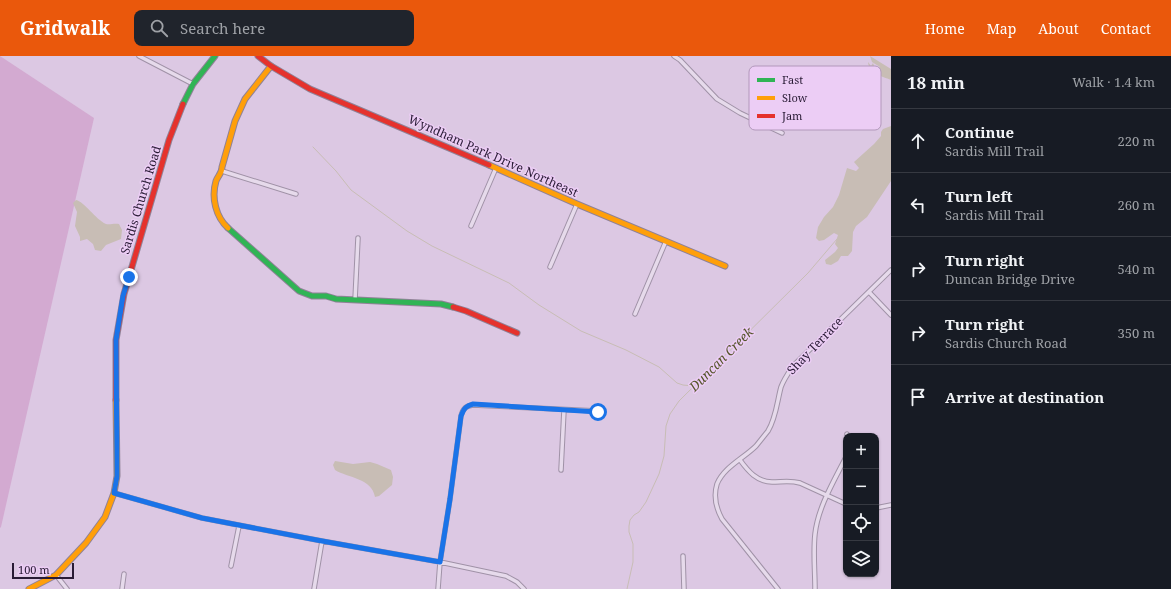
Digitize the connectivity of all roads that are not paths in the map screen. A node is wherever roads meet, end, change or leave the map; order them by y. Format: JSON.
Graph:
{"nodes":[{"id":1,"x":139,"y":56,"type":"edge"},
{"id":2,"x":215,"y":56,"type":"edge"},
{"id":3,"x":258,"y":56,"type":"edge"},
{"id":4,"x":674,"y":56,"type":"edge"},
{"id":5,"x":271,"y":66,"type":"junction"},
{"id":6,"x":193,"y":84,"type":"junction"},
{"id":7,"x":749,"y":117,"type":"edge"},
{"id":8,"x":776,"y":130,"type":"edge"},
{"id":9,"x":782,"y":133,"type":"dead end"},
{"id":10,"x":496,"y":168,"type":"junction"},
{"id":11,"x":222,"y":171,"type":"junction"},
{"id":12,"x":296,"y":194,"type":"dead end"},
{"id":13,"x":577,"y":204,"type":"junction"},
{"id":14,"x":471,"y":226,"type":"dead end"},
{"id":15,"x":358,"y":238,"type":"dead end"},
{"id":16,"x":666,"y":241,"type":"junction"},
{"id":17,"x":725,"y":266,"type":"dead end"},
{"id":18,"x":550,"y":267,"type":"dead end"},
{"id":19,"x":891,"y":270,"type":"edge"},
{"id":20,"x":869,"y":292,"type":"junction"},
{"id":21,"x":355,"y":300,"type":"junction"},
{"id":22,"x":635,"y":314,"type":"dead end"},
{"id":23,"x":891,"y":315,"type":"edge"},
{"id":24,"x":517,"y":333,"type":"dead end"},
{"id":25,"x":564,"y":410,"type":"junction"},
{"id":26,"x":598,"y":412,"type":"dead end"},
{"id":27,"x":740,"y":460,"type":"junction"},
{"id":28,"x":843,"y":463,"type":"edge"},
{"id":29,"x":561,"y":470,"type":"dead end"},
{"id":30,"x":114,"y":493,"type":"junction"},
{"id":31,"x":827,"y":496,"type":"junction"},
{"id":32,"x":843,"y":503,"type":"edge"},
{"id":33,"x":891,"y":505,"type":"edge"},
{"id":34,"x":879,"y":507,"type":"edge"},
{"id":35,"x":239,"y":526,"type":"junction"},
{"id":36,"x":322,"y":541,"type":"junction"},
{"id":37,"x":683,"y":556,"type":"dead end"},
{"id":38,"x":440,"y":562,"type":"junction"},
{"id":39,"x":231,"y":566,"type":"dead end"},
{"id":40,"x":124,"y":574,"type":"dead end"},
{"id":41,"x":56,"y":575,"type":"junction"},
{"id":42,"x":29,"y":589,"type":"edge"},
{"id":43,"x":67,"y":589,"type":"edge"},
{"id":44,"x":122,"y":589,"type":"edge"},
{"id":45,"x":314,"y":589,"type":"edge"},
{"id":46,"x":438,"y":589,"type":"edge"},
{"id":47,"x":524,"y":589,"type":"edge"},
{"id":48,"x":684,"y":589,"type":"edge"},
{"id":49,"x":778,"y":589,"type":"edge"},
{"id":50,"x":815,"y":589,"type":"edge"}],
"edges":[{"from":1,"to":6,"type":"street"},
{"from":2,"to":6,"type":"street","name":"Sardis Church Road"},
{"from":3,"to":5,"type":"street","name":"Wyndham Park Drive Northeast"},
{"from":4,"to":7,"type":"street"},
{"from":5,"to":10,"type":"street","name":"Wyndham Park Drive Northeast"},
{"from":5,"to":11,"type":"street"},
{"from":6,"to":30,"type":"street","name":"Sardis Church Road"},
{"from":8,"to":9,"type":"street"},
{"from":10,"to":13,"type":"street","name":"Wyndham Park Drive Northeast"},
{"from":10,"to":14,"type":"street"},
{"from":11,"to":12,"type":"street"},
{"from":11,"to":21,"type":"street"},
{"from":13,"to":16,"type":"street","name":"Wyndham Park Drive Northeast"},
{"from":13,"to":18,"type":"street"},
{"from":15,"to":21,"type":"street"},
{"from":16,"to":17,"type":"street","name":"Wyndham Park Drive Northeast"},
{"from":16,"to":22,"type":"street"},
{"from":19,"to":20,"type":"street","name":"Shay Terrace"},
{"from":20,"to":23,"type":"street"},
{"from":20,"to":27,"type":"street","name":"Shay Terrace"},
{"from":21,"to":24,"type":"street"},
{"from":25,"to":26,"type":"street"},
{"from":25,"to":29,"type":"street"},
{"from":25,"to":38,"type":"street"},
{"from":27,"to":31,"type":"street"},
{"from":27,"to":49,"type":"street","name":"Shay Terrace"},
{"from":28,"to":31,"type":"street"},
{"from":30,"to":35,"type":"street"},
{"from":30,"to":41,"type":"street","name":"Sardis Church Road"},
{"from":31,"to":32,"type":"street"},
{"from":31,"to":50,"type":"street"},
{"from":33,"to":34,"type":"street"},
{"from":35,"to":36,"type":"street"},
{"from":35,"to":39,"type":"street"},
{"from":36,"to":38,"type":"street"},
{"from":36,"to":45,"type":"street"},
{"from":37,"to":48,"type":"street"},
{"from":38,"to":46,"type":"street"},
{"from":38,"to":47,"type":"street"},
{"from":40,"to":44,"type":"street"},
{"from":41,"to":42,"type":"street","name":"Sardis Church Road"},
{"from":41,"to":43,"type":"street"}]}
